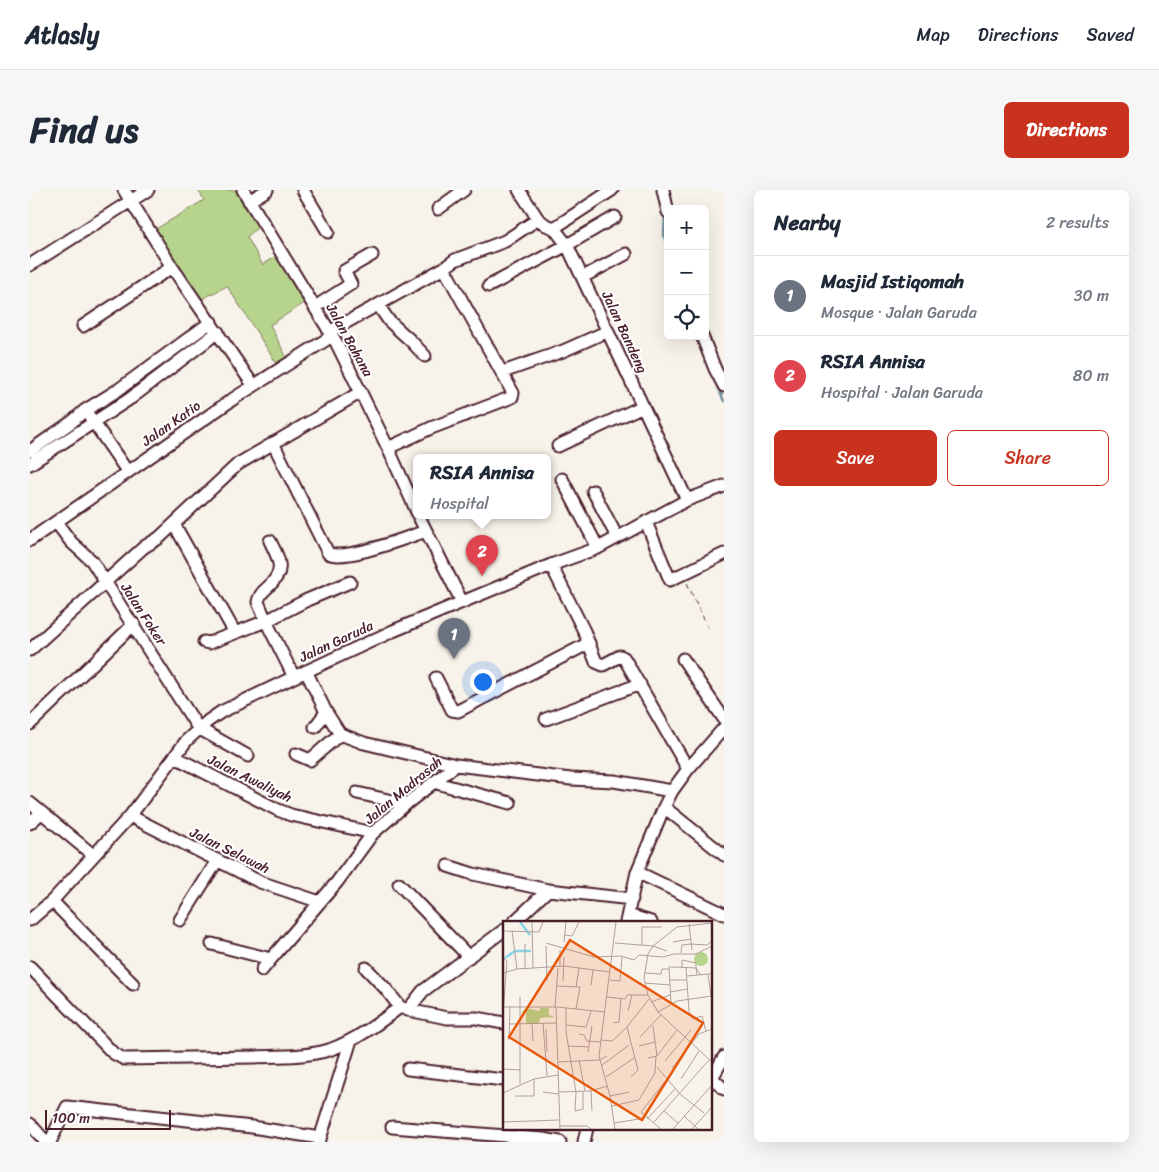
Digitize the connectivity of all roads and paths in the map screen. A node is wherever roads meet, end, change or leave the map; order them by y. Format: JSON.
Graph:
{"nodes":[{"id":1,"x":148,"y":190,"type":"edge"},
{"id":2,"x":242,"y":190,"type":"edge"},
{"id":3,"x":267,"y":190,"type":"edge"},
{"id":4,"x":304,"y":190,"type":"edge"},
{"id":5,"x":464,"y":190,"type":"edge"},
{"id":6,"x":519,"y":190,"type":"edge"},
{"id":7,"x":612,"y":190,"type":"edge"},
{"id":8,"x":663,"y":190,"type":"edge"},
{"id":9,"x":127,"y":195,"type":"edge"},
{"id":10,"x":249,"y":201,"type":"junction"},
{"id":11,"x":666,"y":205,"type":"edge"},
{"id":12,"x":438,"y":209,"type":"dead end"},
{"id":13,"x":615,"y":217,"type":"dead end"},
{"id":14,"x":538,"y":219,"type":"junction"},
{"id":15,"x":554,"y":228,"type":"junction"},
{"id":16,"x":328,"y":232,"type":"dead end"},
{"id":17,"x":567,"y":244,"type":"junction"},
{"id":18,"x":626,"y":254,"type":"dead end"},
{"id":19,"x":372,"y":255,"type":"dead end"},
{"id":20,"x":30,"y":266,"type":"edge"},
{"id":21,"x":172,"y":266,"type":"junction"},
{"id":22,"x":444,"y":268,"type":"junction"},
{"id":23,"x":583,"y":277,"type":"junction"},
{"id":24,"x":489,"y":286,"type":"dead end"},
{"id":25,"x":378,"y":305,"type":"junction"},
{"id":26,"x":315,"y":307,"type":"junction"},
{"id":27,"x":211,"y":322,"type":"junction"},
{"id":28,"x":82,"y":326,"type":"dead end"},
{"id":29,"x":218,"y":332,"type":"junction"},
{"id":30,"x":608,"y":332,"type":"junction"},
{"id":31,"x":330,"y":334,"type":"junction"},
{"id":32,"x":704,"y":340,"type":"edge"},
{"id":33,"x":425,"y":356,"type":"dead end"},
{"id":34,"x":149,"y":366,"type":"junction"},
{"id":35,"x":503,"y":372,"type":"junction"},
{"id":36,"x":158,"y":376,"type":"junction"},
{"id":37,"x":253,"y":385,"type":"junction"},
{"id":38,"x":724,"y":386,"type":"edge"},
{"id":39,"x":361,"y":392,"type":"junction"},
{"id":40,"x":643,"y":406,"type":"junction"},
{"id":41,"x":84,"y":411,"type":"junction"},
{"id":42,"x":94,"y":422,"type":"junction"},
{"id":43,"x":273,"y":443,"type":"junction"},
{"id":44,"x":558,"y":446,"type":"dead end"},
{"id":45,"x":388,"y":448,"type":"junction"},
{"id":46,"x":30,"y":451,"type":"edge"},
{"id":47,"x":30,"y":464,"type":"edge"},
{"id":48,"x":127,"y":471,"type":"junction"},
{"id":49,"x":562,"y":479,"type":"dead end"},
{"id":50,"x":724,"y":486,"type":"edge"},
{"id":51,"x":593,"y":491,"type":"dead end"},
{"id":52,"x":413,"y":493,"type":"edge"},
{"id":53,"x":687,"y":500,"type":"junction"},
{"id":54,"x":421,"y":519,"type":"edge"},
{"id":55,"x":56,"y":522,"type":"junction"},
{"id":56,"x":646,"y":522,"type":"junction"},
{"id":57,"x":174,"y":524,"type":"junction"},
{"id":58,"x":426,"y":531,"type":"junction"},
{"id":59,"x":617,"y":537,"type":"junction"},
{"id":60,"x":30,"y":540,"type":"edge"},
{"id":61,"x":270,"y":541,"type":"dead end"},
{"id":62,"x":598,"y":548,"type":"junction"},
{"id":63,"x":724,"y":554,"type":"edge"},
{"id":64,"x":550,"y":565,"type":"junction"},
{"id":65,"x":683,"y":575,"type":"junction"},
{"id":66,"x":106,"y":582,"type":"junction"},
{"id":67,"x":350,"y":582,"type":"dead end"},
{"id":68,"x":462,"y":602,"type":"junction"},
{"id":69,"x":266,"y":622,"type":"junction"},
{"id":70,"x":134,"y":624,"type":"junction"},
{"id":71,"x":709,"y":630,"type":"dead end"},
{"id":72,"x":235,"y":633,"type":"junction"},
{"id":73,"x":204,"y":642,"type":"dead end"},
{"id":74,"x":589,"y":643,"type":"junction"},
{"id":75,"x":30,"y":650,"type":"edge"},
{"id":76,"x":683,"y":659,"type":"dead end"},
{"id":77,"x":306,"y":671,"type":"junction"},
{"id":78,"x":294,"y":677,"type":"junction"},
{"id":79,"x":436,"y":678,"type":"dead end"},
{"id":80,"x":640,"y":684,"type":"junction"},
{"id":81,"x":326,"y":712,"type":"junction"},
{"id":82,"x":546,"y":718,"type":"dead end"},
{"id":83,"x":724,"y":719,"type":"edge"},
{"id":84,"x":30,"y":724,"type":"edge"},
{"id":85,"x":315,"y":727,"type":"dead end"},
{"id":86,"x":198,"y":728,"type":"junction"},
{"id":87,"x":724,"y":728,"type":"edge"},
{"id":88,"x":340,"y":734,"type":"junction"},
{"id":89,"x":296,"y":754,"type":"dead end"},
{"id":90,"x":248,"y":756,"type":"dead end"},
{"id":91,"x":175,"y":757,"type":"junction"},
{"id":92,"x":456,"y":765,"type":"junction"},
{"id":93,"x":688,"y":769,"type":"junction"},
{"id":94,"x":433,"y":782,"type":"junction"},
{"id":95,"x":672,"y":791,"type":"junction"},
{"id":96,"x":357,"y":793,"type":"dead end"},
{"id":97,"x":30,"y":803,"type":"edge"},
{"id":98,"x":510,"y":803,"type":"dead end"},
{"id":99,"x":406,"y":804,"type":"junction"},
{"id":100,"x":664,"y":807,"type":"junction"},
{"id":101,"x":41,"y":813,"type":"junction"},
{"id":102,"x":130,"y":816,"type":"junction"},
{"id":103,"x":30,"y":823,"type":"edge"},
{"id":104,"x":373,"y":834,"type":"junction"},
{"id":105,"x":93,"y":855,"type":"junction"},
{"id":106,"x":724,"y":855,"type":"edge"},
{"id":107,"x":217,"y":861,"type":"junction"},
{"id":108,"x":448,"y":866,"type":"dead end"},
{"id":109,"x":637,"y":872,"type":"junction"},
{"id":110,"x":399,"y":884,"type":"dead end"},
{"id":111,"x":548,"y":890,"type":"junction"},
{"id":112,"x":632,"y":899,"type":"junction"},
{"id":113,"x":52,"y":900,"type":"junction"},
{"id":114,"x":320,"y":902,"type":"junction"},
{"id":115,"x":724,"y":914,"type":"edge"},
{"id":116,"x":627,"y":919,"type":"edge"},
{"id":117,"x":30,"y":920,"type":"edge"},
{"id":118,"x":180,"y":920,"type":"dead end"},
{"id":119,"x":515,"y":921,"type":"edge"},
{"id":120,"x":643,"y":921,"type":"edge"},
{"id":121,"x":503,"y":931,"type":"edge"},
{"id":122,"x":212,"y":944,"type":"dead end"},
{"id":123,"x":469,"y":957,"type":"junction"},
{"id":124,"x":271,"y":959,"type":"junction"},
{"id":125,"x":30,"y":967,"type":"edge"},
{"id":126,"x":366,"y":968,"type":"dead end"},
{"id":127,"x":262,"y":970,"type":"dead end"},
{"id":128,"x":133,"y":984,"type":"dead end"},
{"id":129,"x":404,"y":1008,"type":"junction"},
{"id":130,"x":503,"y":1023,"type":"edge"},
{"id":131,"x":351,"y":1040,"type":"junction"},
{"id":132,"x":724,"y":1057,"type":"edge"},
{"id":133,"x":408,"y":1068,"type":"dead end"},
{"id":134,"x":503,"y":1080,"type":"edge"},
{"id":135,"x":724,"y":1089,"type":"edge"},
{"id":136,"x":30,"y":1124,"type":"edge"},
{"id":137,"x":392,"y":1126,"type":"dead end"},
{"id":138,"x":320,"y":1140,"type":"edge"},
{"id":139,"x":46,"y":1142,"type":"edge"},
{"id":140,"x":50,"y":1142,"type":"edge"},
{"id":141,"x":560,"y":1142,"type":"edge"}],
"edges":[{"from":1,"to":9,"type":"street"},
{"from":2,"to":10,"type":"street","name":"Jalan Bahana"},
{"from":3,"to":10,"type":"street"},
{"from":4,"to":16,"type":"street"},
{"from":5,"to":12,"type":"street"},
{"from":6,"to":14,"type":"street","name":"Jalan Bandeng"},
{"from":7,"to":15,"type":"street"},
{"from":8,"to":11,"type":"street"},
{"from":9,"to":20,"type":"street"},
{"from":9,"to":21,"type":"street"},
{"from":10,"to":26,"type":"street","name":"Jalan Bahana"},
{"from":13,"to":17,"type":"street"},
{"from":14,"to":15,"type":"street","name":"Jalan Bandeng"},
{"from":14,"to":22,"type":"street","name":"Jalan Katio"},
{"from":15,"to":17,"type":"street","name":"Jalan Bandeng"},
{"from":17,"to":23,"type":"street","name":"Jalan Bandeng"},
{"from":17,"to":24,"type":"street"},
{"from":18,"to":23,"type":"street"},
{"from":19,"to":26,"type":"street"},
{"from":21,"to":27,"type":"street"},
{"from":21,"to":28,"type":"street"},
{"from":22,"to":25,"type":"street","name":"Jalan Katio"},
{"from":22,"to":35,"type":"street"},
{"from":23,"to":30,"type":"street","name":"Jalan Bandeng"},
{"from":25,"to":31,"type":"street","name":"Jalan Katio"},
{"from":25,"to":33,"type":"street"},
{"from":26,"to":31,"type":"street","name":"Jalan Bahana"},
{"from":27,"to":29,"type":"street"},
{"from":27,"to":34,"type":"street"},
{"from":29,"to":36,"type":"street"},
{"from":29,"to":37,"type":"street"},
{"from":30,"to":35,"type":"street"},
{"from":30,"to":40,"type":"street","name":"Jalan Bandeng"},
{"from":31,"to":37,"type":"street","name":"Jalan Katio"},
{"from":31,"to":39,"type":"street","name":"Jalan Bahana"},
{"from":32,"to":38,"type":"street"},
{"from":34,"to":36,"type":"street"},
{"from":34,"to":41,"type":"street"},
{"from":35,"to":45,"type":"street"},
{"from":36,"to":42,"type":"street"},
{"from":37,"to":48,"type":"street","name":"Jalan Katio"},
{"from":39,"to":43,"type":"street"},
{"from":39,"to":45,"type":"street","name":"Jalan Bahana"},
{"from":40,"to":44,"type":"street"},
{"from":40,"to":53,"type":"street","name":"Jalan Bandeng"},
{"from":41,"to":42,"type":"street"},
{"from":41,"to":46,"type":"street"},
{"from":42,"to":47,"type":"street"},
{"from":42,"to":48,"type":"street"},
{"from":43,"to":57,"type":"street"},
{"from":43,"to":58,"type":"street"},
{"from":45,"to":52,"type":"street","name":"Jalan Bahana"},
{"from":48,"to":55,"type":"street","name":"Jalan Katio"},
{"from":49,"to":62,"type":"street"},
{"from":50,"to":53,"type":"street","name":"Jalan Garuda"},
{"from":51,"to":59,"type":"street"},
{"from":53,"to":56,"type":"street","name":"Jalan Garuda"},
{"from":54,"to":58,"type":"street","name":"Jalan Bahana"},
{"from":55,"to":60,"type":"street","name":"Jalan Katio"},
{"from":55,"to":66,"type":"street","name":"Jalan Foker"},
{"from":56,"to":59,"type":"street","name":"Jalan Garuda"},
{"from":56,"to":65,"type":"street"},
{"from":57,"to":66,"type":"street"},
{"from":57,"to":72,"type":"street"},
{"from":58,"to":68,"type":"street","name":"Jalan Bahana"},
{"from":59,"to":62,"type":"street","name":"Jalan Garuda"},
{"from":61,"to":69,"type":"street"},
{"from":62,"to":64,"type":"street","name":"Jalan Garuda"},
{"from":63,"to":65,"type":"street"},
{"from":64,"to":68,"type":"street","name":"Jalan Garuda"},
{"from":64,"to":74,"type":"street"},
{"from":65,"to":71,"type":"path"},
{"from":66,"to":70,"type":"street","name":"Jalan Foker"},
{"from":66,"to":75,"type":"street"},
{"from":67,"to":69,"type":"street"},
{"from":68,"to":77,"type":"street","name":"Jalan Garuda"},
{"from":69,"to":72,"type":"street"},
{"from":69,"to":78,"type":"street"},
{"from":70,"to":84,"type":"street"},
{"from":70,"to":86,"type":"street","name":"Jalan Foker"},
{"from":72,"to":73,"type":"street"},
{"from":74,"to":79,"type":"street"},
{"from":74,"to":80,"type":"street"},
{"from":76,"to":83,"type":"street"},
{"from":77,"to":78,"type":"street","name":"Jalan Garuda"},
{"from":77,"to":81,"type":"street"},
{"from":78,"to":86,"type":"street","name":"Jalan Garuda"},
{"from":80,"to":82,"type":"street"},
{"from":80,"to":93,"type":"street"},
{"from":81,"to":85,"type":"street"},
{"from":81,"to":88,"type":"street"},
{"from":86,"to":90,"type":"street"},
{"from":86,"to":91,"type":"street","name":"Jalan Garuda"},
{"from":87,"to":93,"type":"street"},
{"from":88,"to":89,"type":"street"},
{"from":88,"to":92,"type":"street"},
{"from":91,"to":102,"type":"street","name":"Jalan Garuda"},
{"from":91,"to":104,"type":"street","name":"Jalan Awaliyah"},
{"from":92,"to":94,"type":"street","name":"Jalan Madrasah"},
{"from":92,"to":95,"type":"street","name":"Jalan Madrasah"},
{"from":93,"to":95,"type":"street"},
{"from":94,"to":98,"type":"street"},
{"from":94,"to":99,"type":"street","name":"Jalan Madrasah"},
{"from":95,"to":100,"type":"street"},
{"from":96,"to":99,"type":"street"},
{"from":97,"to":101,"type":"street"},
{"from":99,"to":104,"type":"street","name":"Jalan Madrasah"},
{"from":100,"to":106,"type":"street"},
{"from":100,"to":109,"type":"street"},
{"from":101,"to":103,"type":"street"},
{"from":101,"to":105,"type":"street"},
{"from":102,"to":105,"type":"street","name":"Jalan Garuda"},
{"from":102,"to":107,"type":"street","name":"Jalan Selawah"},
{"from":104,"to":114,"type":"street","name":"Jalan Madrasah"},
{"from":105,"to":113,"type":"street","name":"Jalan Garuda"},
{"from":107,"to":114,"type":"street","name":"Jalan Selawah"},
{"from":107,"to":118,"type":"street"},
{"from":108,"to":111,"type":"street"},
{"from":109,"to":112,"type":"street"},
{"from":109,"to":115,"type":"street"},
{"from":110,"to":123,"type":"street"},
{"from":111,"to":112,"type":"street"},
{"from":111,"to":119,"type":"street"},
{"from":112,"to":116,"type":"street"},
{"from":113,"to":117,"type":"street","name":"Jalan Garuda"},
{"from":113,"to":128,"type":"street"},
{"from":114,"to":124,"type":"street","name":"Jalan Madrasah"},
{"from":116,"to":120,"type":"street"},
{"from":121,"to":123,"type":"street"},
{"from":122,"to":124,"type":"street"},
{"from":123,"to":129,"type":"street"},
{"from":124,"to":127,"type":"street","name":"Jalan Madrasah"},
{"from":125,"to":131,"type":"street"},
{"from":126,"to":129,"type":"street"},
{"from":129,"to":130,"type":"street"},
{"from":129,"to":131,"type":"street"},
{"from":131,"to":138,"type":"street"},
{"from":132,"to":135,"type":"street"},
{"from":133,"to":134,"type":"street"},
{"from":136,"to":139,"type":"street"},
{"from":137,"to":141,"type":"street"},
{"from":138,"to":140,"type":"street"}]}
